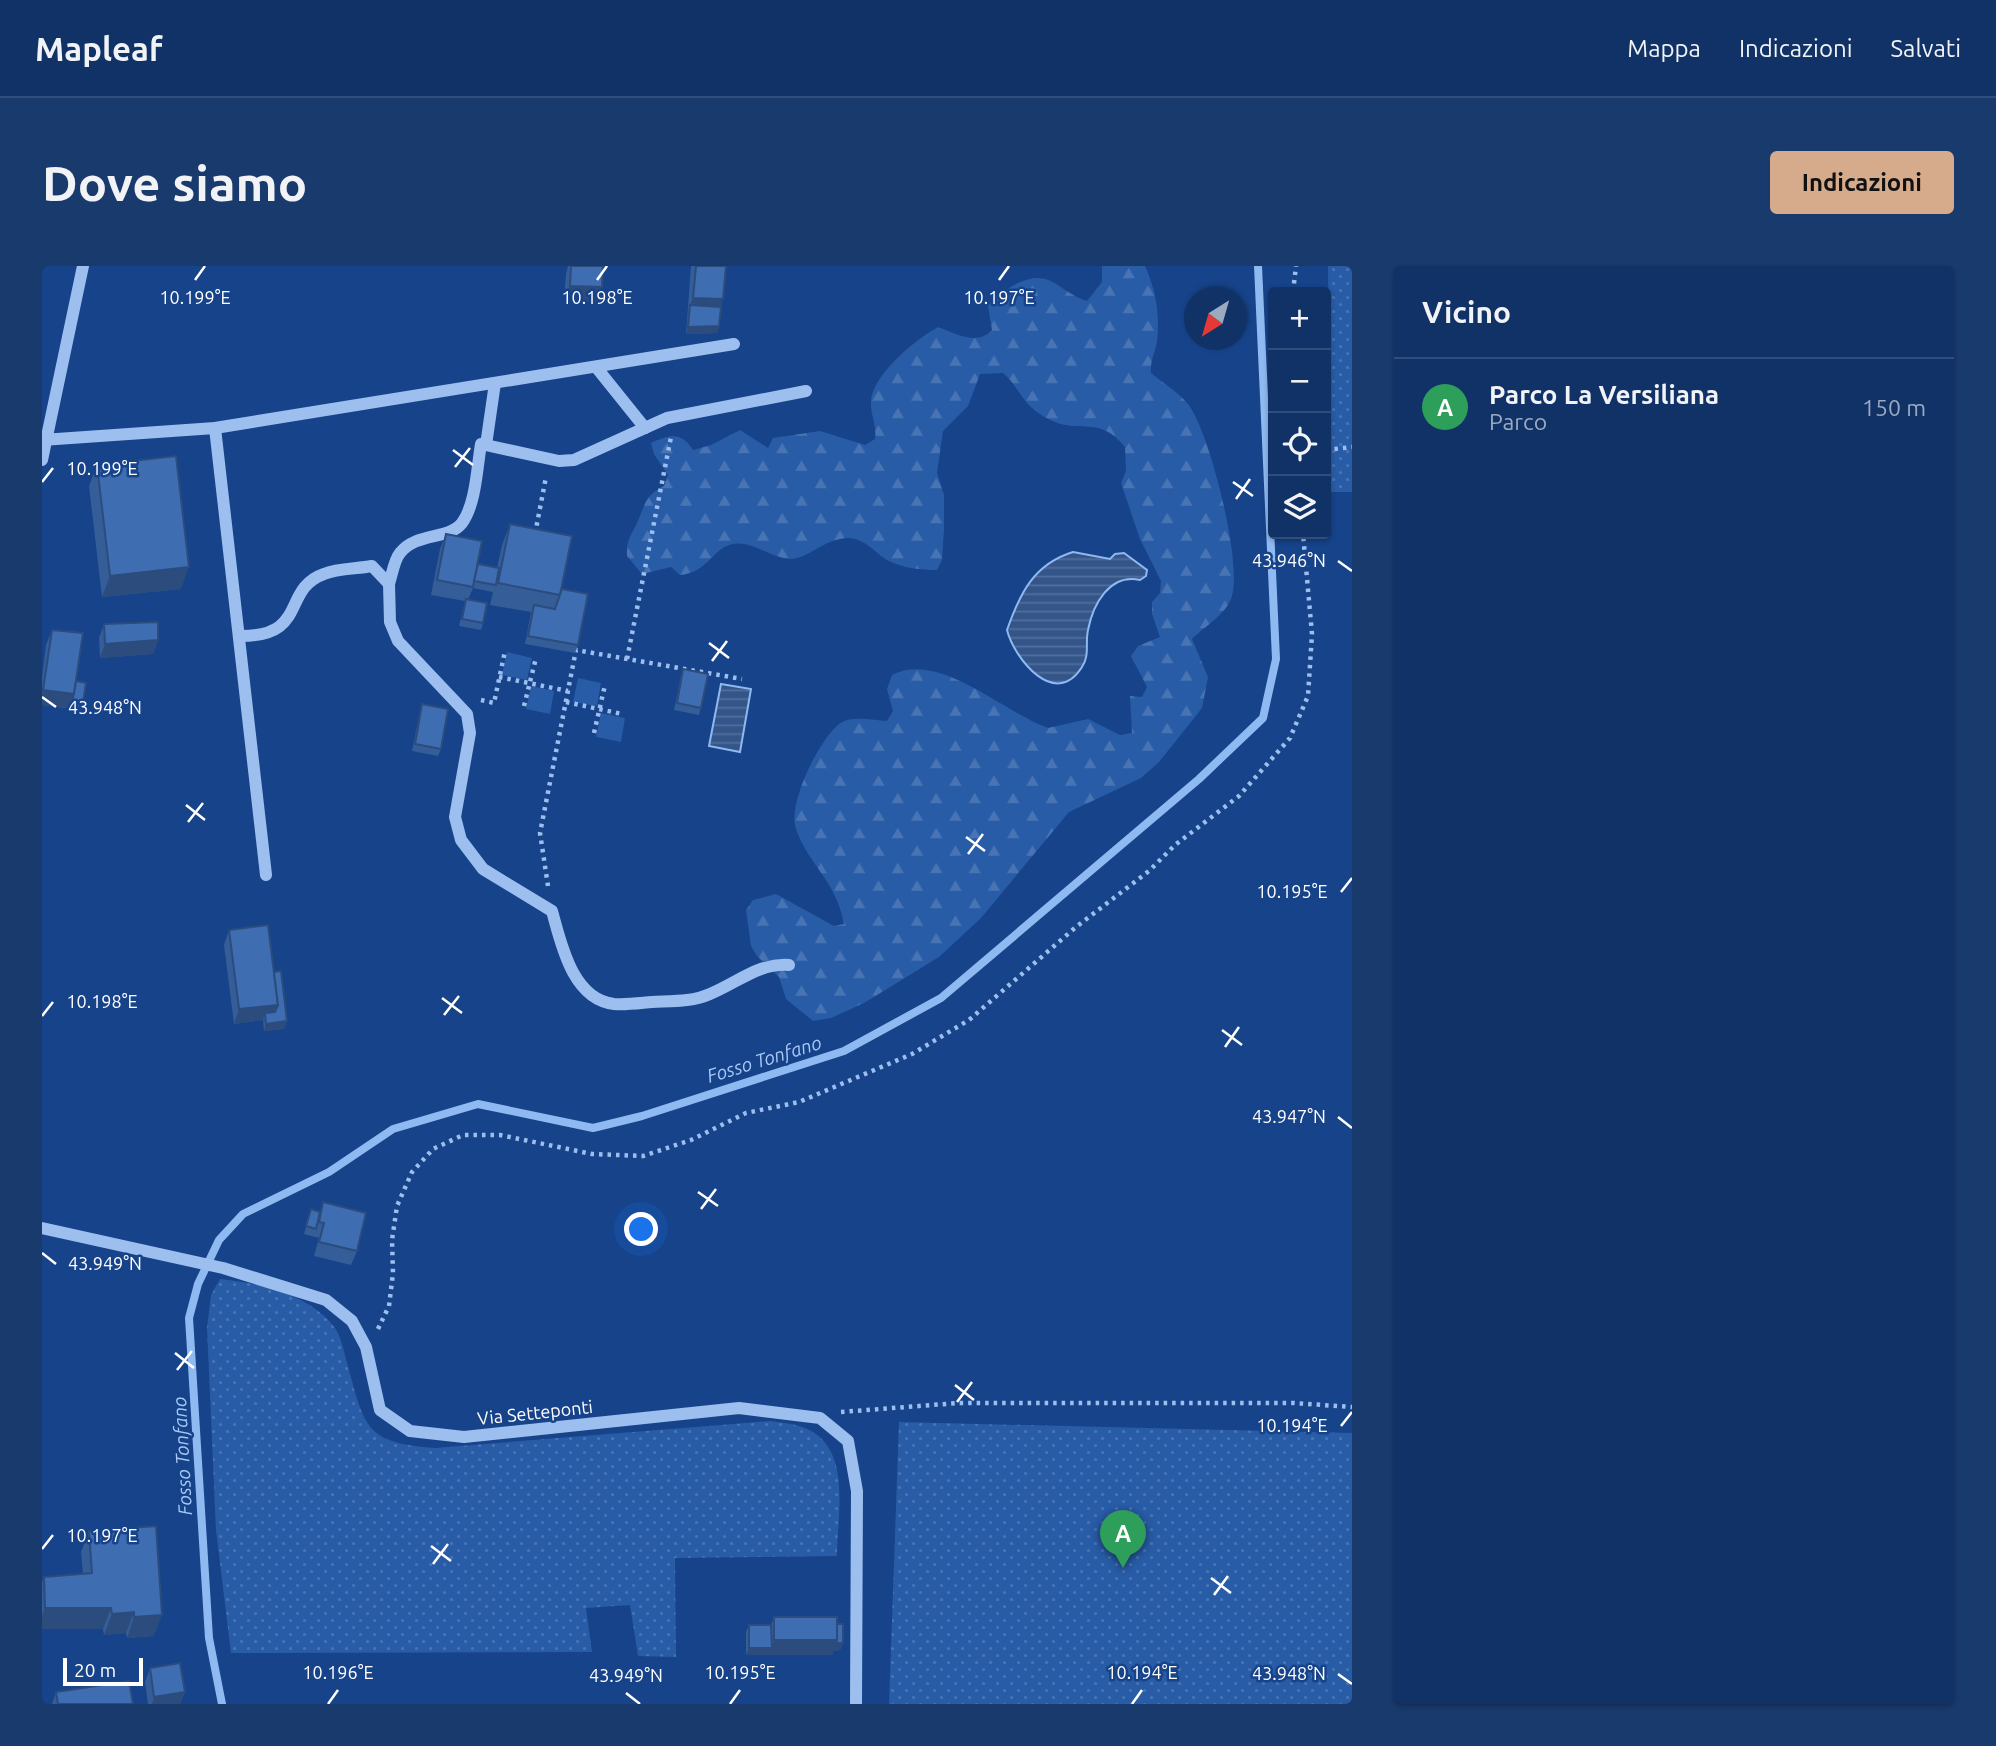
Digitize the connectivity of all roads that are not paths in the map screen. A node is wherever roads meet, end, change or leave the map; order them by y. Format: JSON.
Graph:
{"nodes":[{"id":1,"x":82,"y":266,"type":"edge"},
{"id":2,"x":734,"y":344,"type":"dead end"},
{"id":3,"x":596,"y":366,"type":"junction"},
{"id":4,"x":495,"y":383,"type":"junction"},
{"id":5,"x":806,"y":391,"type":"dead end"},
{"id":6,"x":215,"y":428,"type":"junction"},
{"id":7,"x":645,"y":428,"type":"junction"},
{"id":8,"x":44,"y":440,"type":"edge"},
{"id":9,"x":486,"y":445,"type":"junction"},
{"id":10,"x":42,"y":460,"type":"edge"},
{"id":11,"x":399,"y":554,"type":"junction"},
{"id":12,"x":372,"y":566,"type":"junction"},
{"id":13,"x":389,"y":584,"type":"junction"},
{"id":14,"x":239,"y":636,"type":"junction"},
{"id":15,"x":267,"y":876,"type":"dead end"},
{"id":16,"x":789,"y":965,"type":"dead end"},
{"id":17,"x":42,"y":1228,"type":"edge"},
{"id":18,"x":856,"y":1704,"type":"edge"}],
"edges":[{"from":1,"to":8,"type":"street"},
{"from":2,"to":3,"type":"street"},
{"from":3,"to":4,"type":"street"},
{"from":3,"to":7,"type":"street"},
{"from":4,"to":6,"type":"street"},
{"from":4,"to":9,"type":"street"},
{"from":5,"to":7,"type":"street"},
{"from":6,"to":8,"type":"street"},
{"from":6,"to":14,"type":"street"},
{"from":7,"to":9,"type":"street"},
{"from":8,"to":10,"type":"street"},
{"from":9,"to":11,"type":"street"},
{"from":11,"to":12,"type":"street"},
{"from":11,"to":13,"type":"street"},
{"from":12,"to":13,"type":"street"},
{"from":12,"to":14,"type":"street"},
{"from":13,"to":16,"type":"street"},
{"from":14,"to":15,"type":"street"},
{"from":17,"to":18,"type":"street","name":"Via Setteponti"}]}
